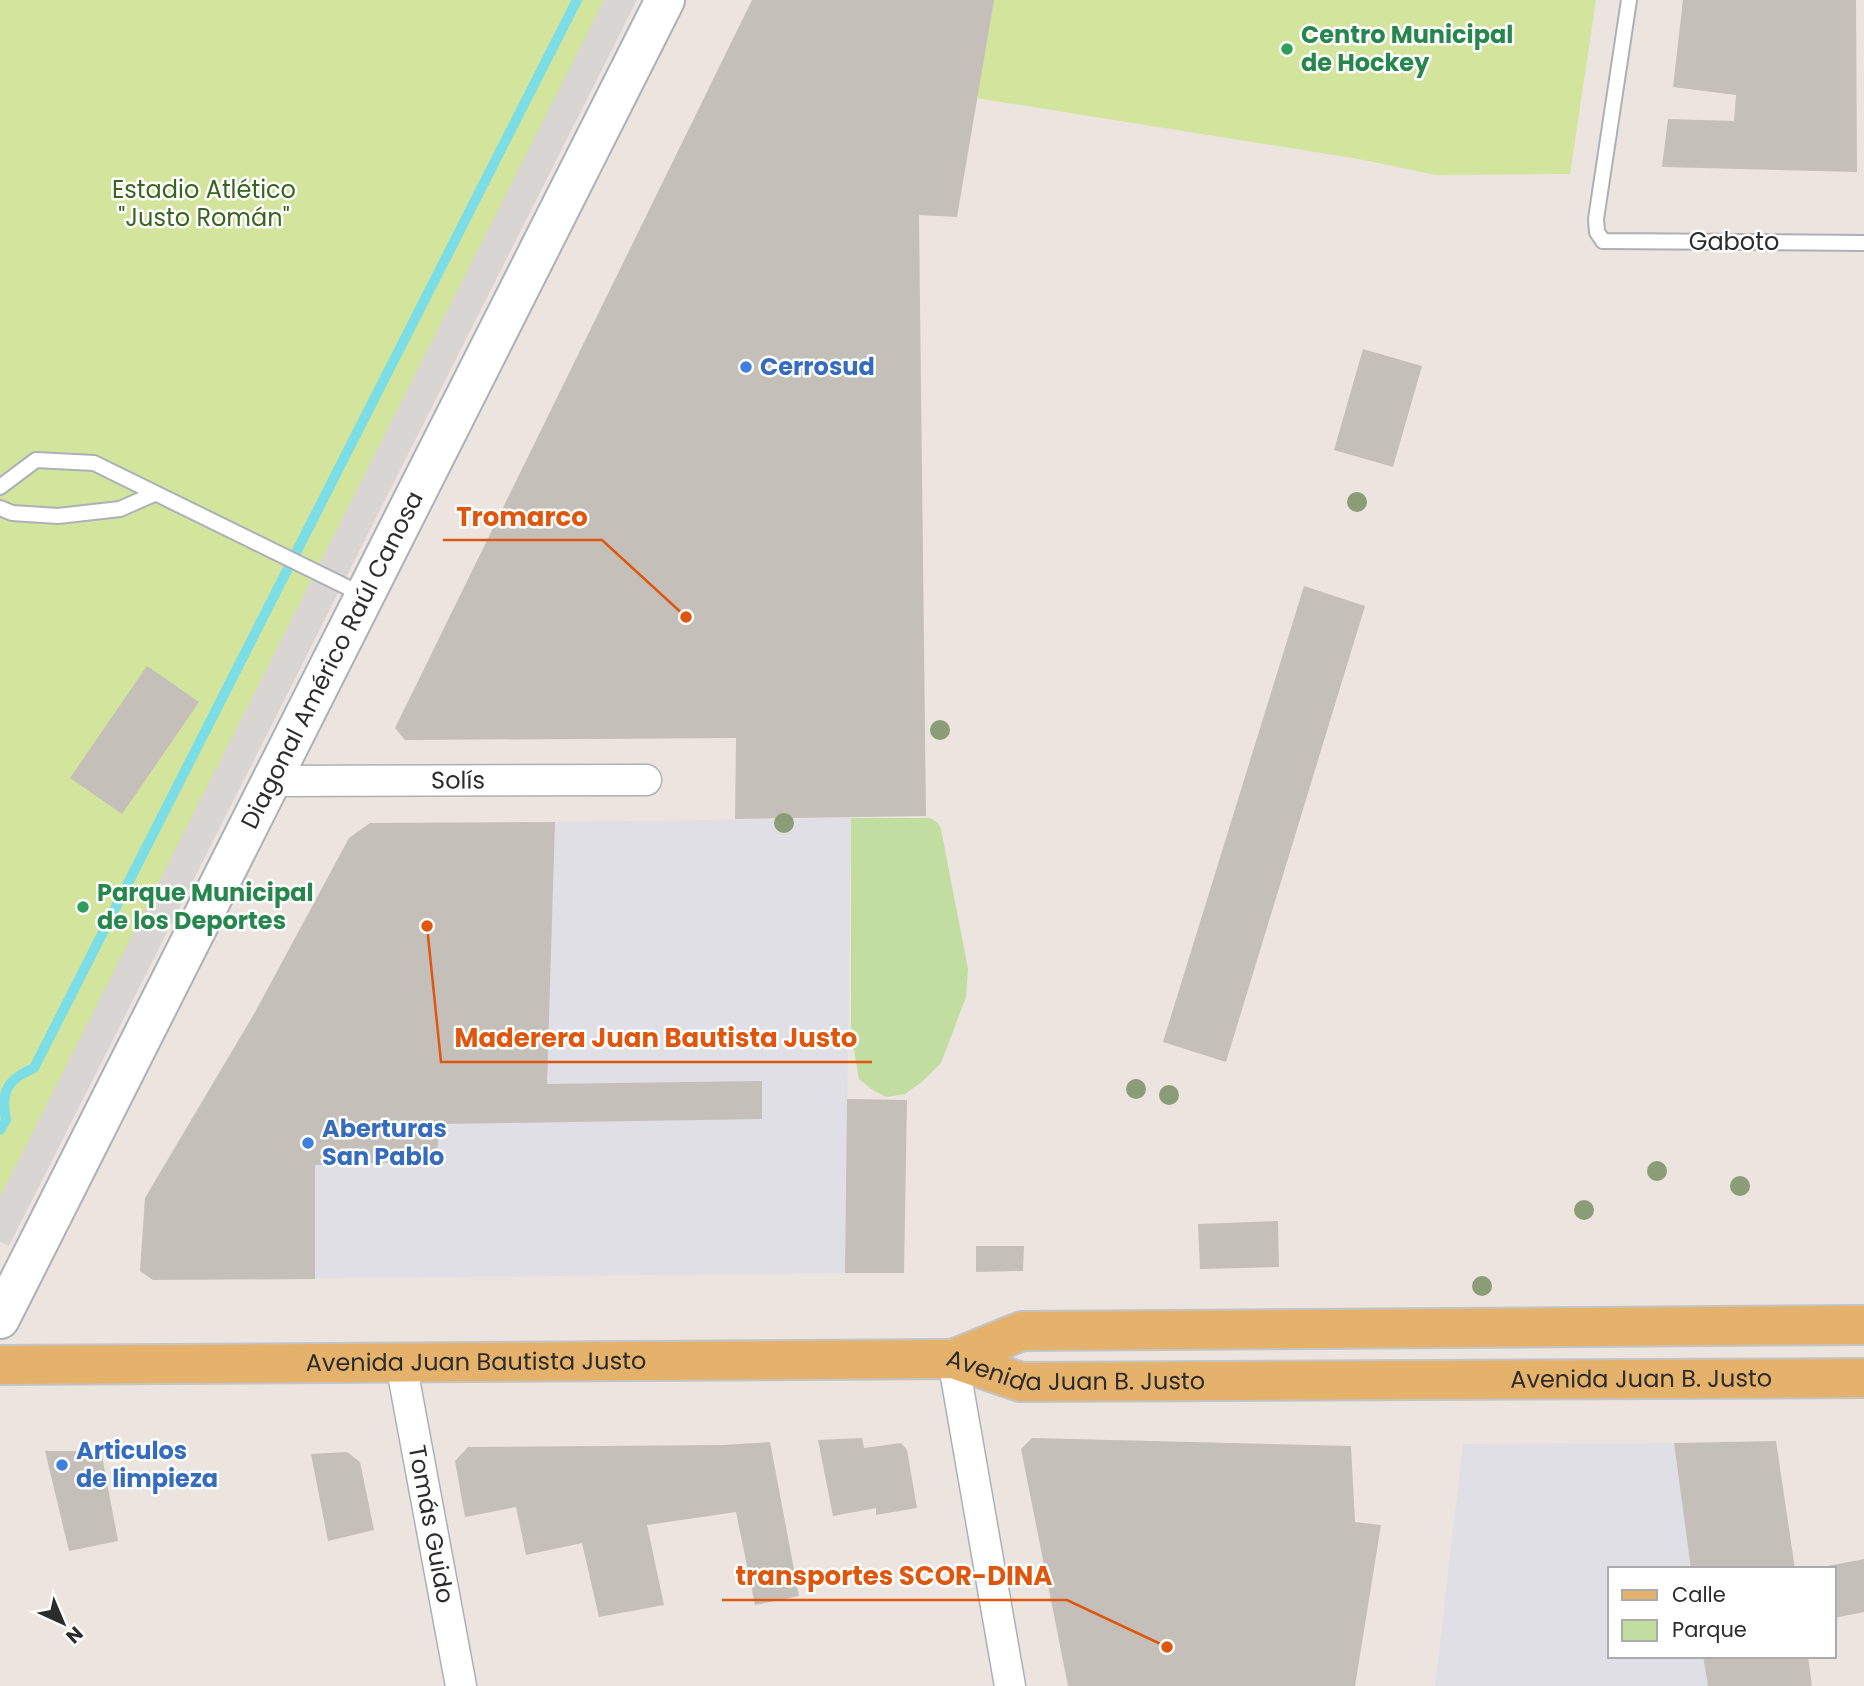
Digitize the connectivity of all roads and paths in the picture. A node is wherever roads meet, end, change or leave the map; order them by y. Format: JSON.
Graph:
{"nodes":[{"id":1,"x":666,"y":0,"type":"edge"},
{"id":2,"x":1629,"y":0,"type":"edge"},
{"id":3,"x":1864,"y":243,"type":"edge"},
{"id":4,"x":0,"y":487,"type":"edge"},
{"id":5,"x":154,"y":494,"type":"junction"},
{"id":6,"x":0,"y":508,"type":"edge"},
{"id":7,"x":364,"y":595,"type":"junction"},
{"id":8,"x":646,"y":780,"type":"dead end"},
{"id":9,"x":271,"y":781,"type":"junction"},
{"id":10,"x":0,"y":1319,"type":"edge"},
{"id":11,"x":1864,"y":1325,"type":"edge"},
{"id":12,"x":953,"y":1359,"type":"junction"},
{"id":13,"x":401,"y":1363,"type":"junction"},
{"id":14,"x":0,"y":1365,"type":"edge"},
{"id":15,"x":1864,"y":1378,"type":"edge"},
{"id":16,"x":461,"y":1686,"type":"edge"},
{"id":17,"x":1010,"y":1686,"type":"edge"}],
"edges":[{"from":1,"to":7,"type":"street","name":"Diagonal Américo Raúl Canosa"},
{"from":2,"to":3,"type":"lane","name":"Gaboto"},
{"from":4,"to":5,"type":"lane"},
{"from":5,"to":6,"type":"lane"},
{"from":5,"to":7,"type":"lane"},
{"from":7,"to":9,"type":"street","name":"Diagonal Américo Raúl Canosa"},
{"from":8,"to":9,"type":"street","name":"Solís"},
{"from":9,"to":10,"type":"street","name":"Diagonal Américo Raúl Canosa"},
{"from":11,"to":12,"type":"main road","name":"Avenida Juan B. Justo"},
{"from":12,"to":13,"type":"main road","name":"Avenida Juan Bautista Justo"},
{"from":12,"to":15,"type":"main road","name":"Avenida Juan B. Justo"},
{"from":12,"to":17,"type":"street"},
{"from":13,"to":14,"type":"main road","name":"Avenida Juan Bautista Justo"},
{"from":13,"to":16,"type":"street","name":"Tomás Guido"}]}
